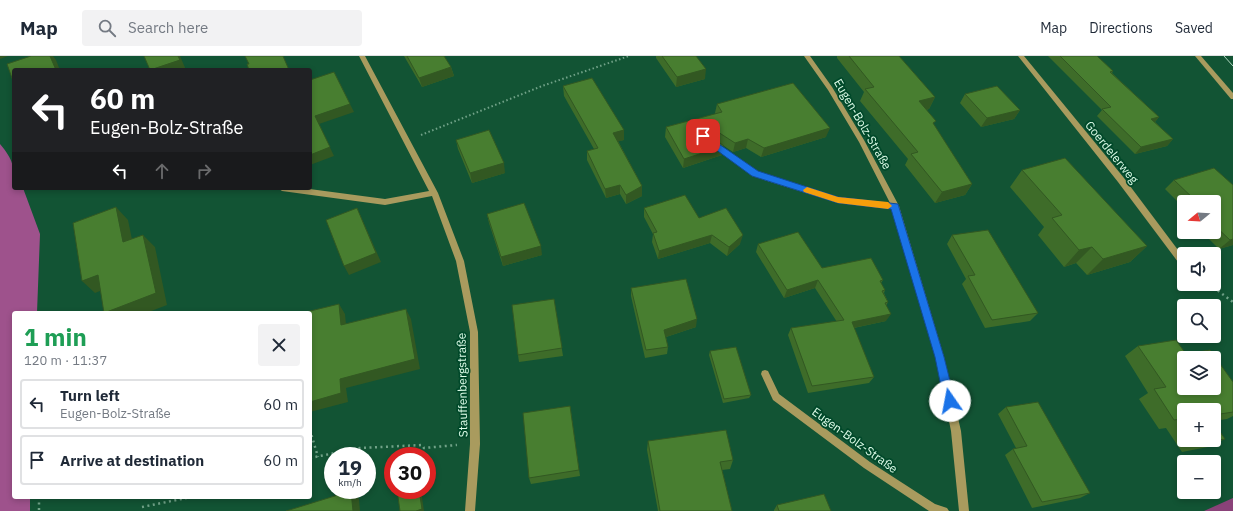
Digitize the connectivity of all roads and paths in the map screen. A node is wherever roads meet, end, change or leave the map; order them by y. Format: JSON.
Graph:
{"nodes":[{"id":1,"x":362,"y":56,"type":"edge"},
{"id":2,"x":629,"y":56,"type":"edge"},
{"id":3,"x":807,"y":56,"type":"edge"},
{"id":4,"x":1021,"y":56,"type":"edge"},
{"id":5,"x":1198,"y":56,"type":"edge"},
{"id":6,"x":1233,"y":97,"type":"edge"},
{"id":7,"x":406,"y":140,"type":"junction"},
{"id":8,"x":708,"y":140,"type":"edge"},
{"id":9,"x":297,"y":190,"type":"edge"},
{"id":10,"x":434,"y":193,"type":"junction"},
{"id":11,"x":895,"y":206,"type":"junction"},
{"id":12,"x":1177,"y":255,"type":"edge"},
{"id":13,"x":1218,"y":291,"type":"edge"},
{"id":14,"x":1233,"y":302,"type":"edge"},
{"id":15,"x":765,"y":374,"type":"dead end"},
{"id":16,"x":312,"y":437,"type":"edge"},
{"id":17,"x":475,"y":444,"type":"junction"},
{"id":18,"x":318,"y":457,"type":"junction"},
{"id":19,"x":312,"y":458,"type":"edge"},
{"id":20,"x":39,"y":499,"type":"edge"},
{"id":21,"x":181,"y":499,"type":"edge"},
{"id":22,"x":142,"y":507,"type":"dead end"},
{"id":23,"x":39,"y":511,"type":"edge"},
{"id":24,"x":470,"y":511,"type":"edge"},
{"id":25,"x":944,"y":511,"type":"edge"},
{"id":26,"x":964,"y":511,"type":"edge"}],
"edges":[{"from":1,"to":7,"type":"street","name":"Stauffenbergstraße"},
{"from":2,"to":7,"type":"path"},
{"from":3,"to":11,"type":"street","name":"Eugen-Bolz-Straße"},
{"from":4,"to":12,"type":"street","name":"Goerdelerweg"},
{"from":5,"to":6,"type":"street"},
{"from":7,"to":10,"type":"street","name":"Stauffenbergstraße"},
{"from":8,"to":11,"type":"street"},
{"from":9,"to":10,"type":"street"},
{"from":10,"to":17,"type":"street","name":"Stauffenbergstraße"},
{"from":11,"to":26,"type":"street","name":"Eugen-Bolz-Straße"},
{"from":13,"to":14,"type":"path"},
{"from":15,"to":25,"type":"street","name":"Eugen-Bolz-Straße"},
{"from":16,"to":18,"type":"path"},
{"from":17,"to":18,"type":"path"},
{"from":17,"to":24,"type":"street","name":"Stauffenbergstraße"},
{"from":18,"to":19,"type":"path"},
{"from":20,"to":23,"type":"path"},
{"from":21,"to":22,"type":"path"}]}
